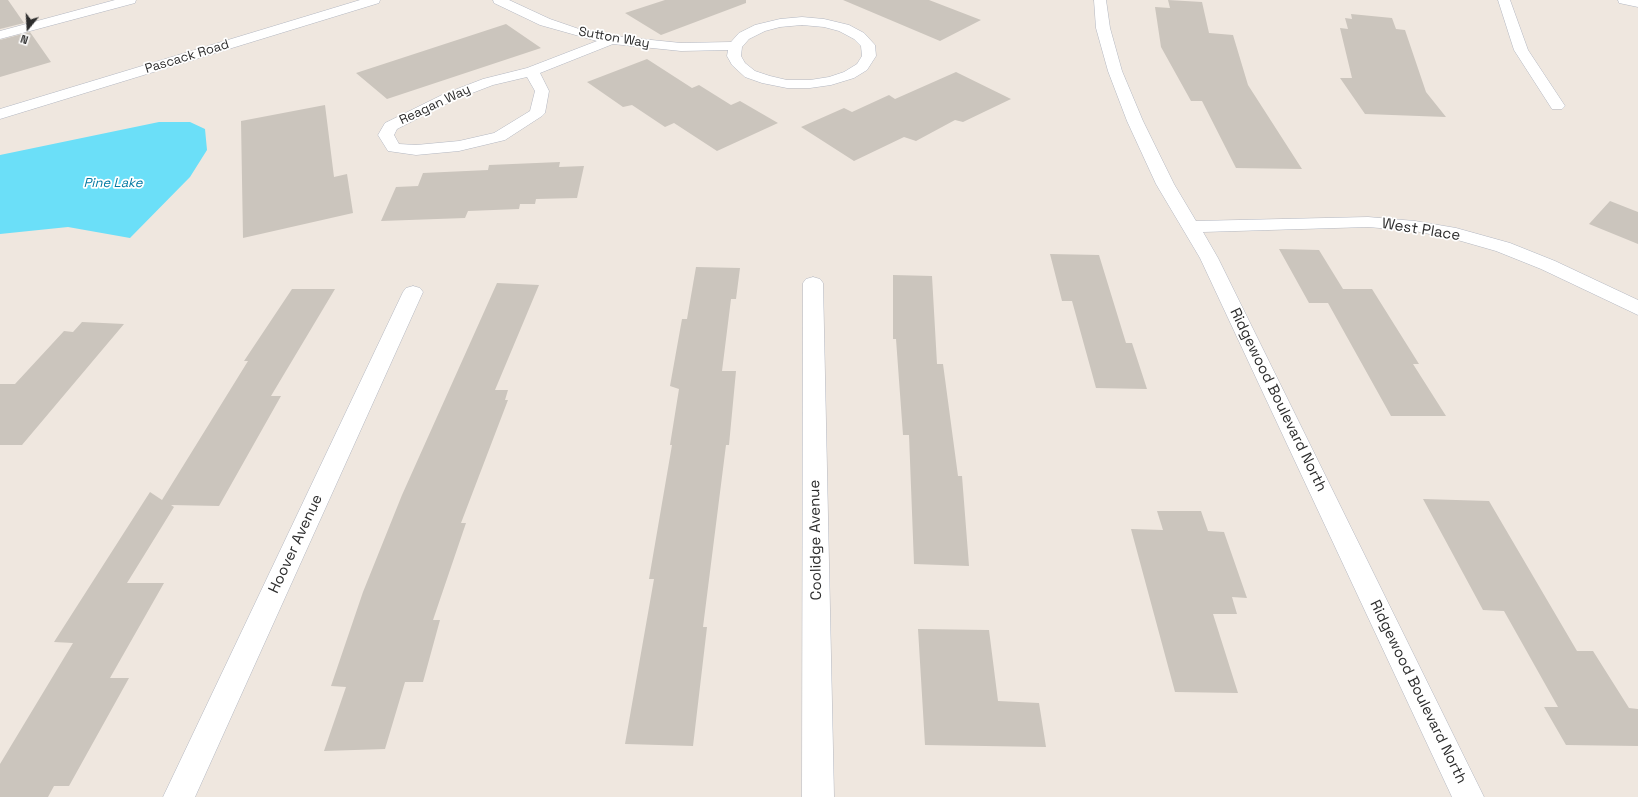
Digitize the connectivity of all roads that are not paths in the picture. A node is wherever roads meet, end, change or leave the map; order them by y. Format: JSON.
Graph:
{"nodes":[{"id":1,"x":130,"y":0,"type":"edge"},
{"id":2,"x":374,"y":0,"type":"edge"},
{"id":3,"x":499,"y":0,"type":"edge"},
{"id":4,"x":1100,"y":0,"type":"edge"},
{"id":5,"x":1504,"y":0,"type":"edge"},
{"id":6,"x":1624,"y":0,"type":"edge"},
{"id":7,"x":1638,"y":3,"type":"edge"},
{"id":8,"x":0,"y":34,"type":"edge"},
{"id":9,"x":612,"y":40,"type":"junction"},
{"id":10,"x":735,"y":46,"type":"junction"},
{"id":11,"x":532,"y":71,"type":"junction"},
{"id":12,"x":1557,"y":106,"type":"dead end"},
{"id":13,"x":0,"y":114,"type":"edge"},
{"id":14,"x":1190,"y":227,"type":"junction"},
{"id":15,"x":813,"y":283,"type":"dead end"},
{"id":16,"x":413,"y":292,"type":"dead end"},
{"id":17,"x":1638,"y":308,"type":"edge"},
{"id":18,"x":179,"y":797,"type":"edge"},
{"id":19,"x":818,"y":797,"type":"edge"},
{"id":20,"x":1468,"y":797,"type":"edge"}],
"edges":[{"from":1,"to":8,"type":"street"},
{"from":2,"to":13,"type":"street","name":"Pascack Road"},
{"from":3,"to":9,"type":"street","name":"Sutton Way"},
{"from":4,"to":14,"type":"street","name":"Ridgewood Boulevard North"},
{"from":5,"to":12,"type":"street"},
{"from":6,"to":7,"type":"street"},
{"from":9,"to":10,"type":"street","name":"Sutton Way"},
{"from":9,"to":11,"type":"street","name":"Reagan Way"},
{"from":10,"to":10,"type":"street"},
{"from":11,"to":11,"type":"street","name":"Reagan Way"},
{"from":14,"to":17,"type":"street","name":"West Place"},
{"from":14,"to":20,"type":"street","name":"Ridgewood Boulevard North"},
{"from":15,"to":19,"type":"street","name":"Coolidge Avenue"},
{"from":16,"to":18,"type":"street","name":"Hoover Avenue"}]}
